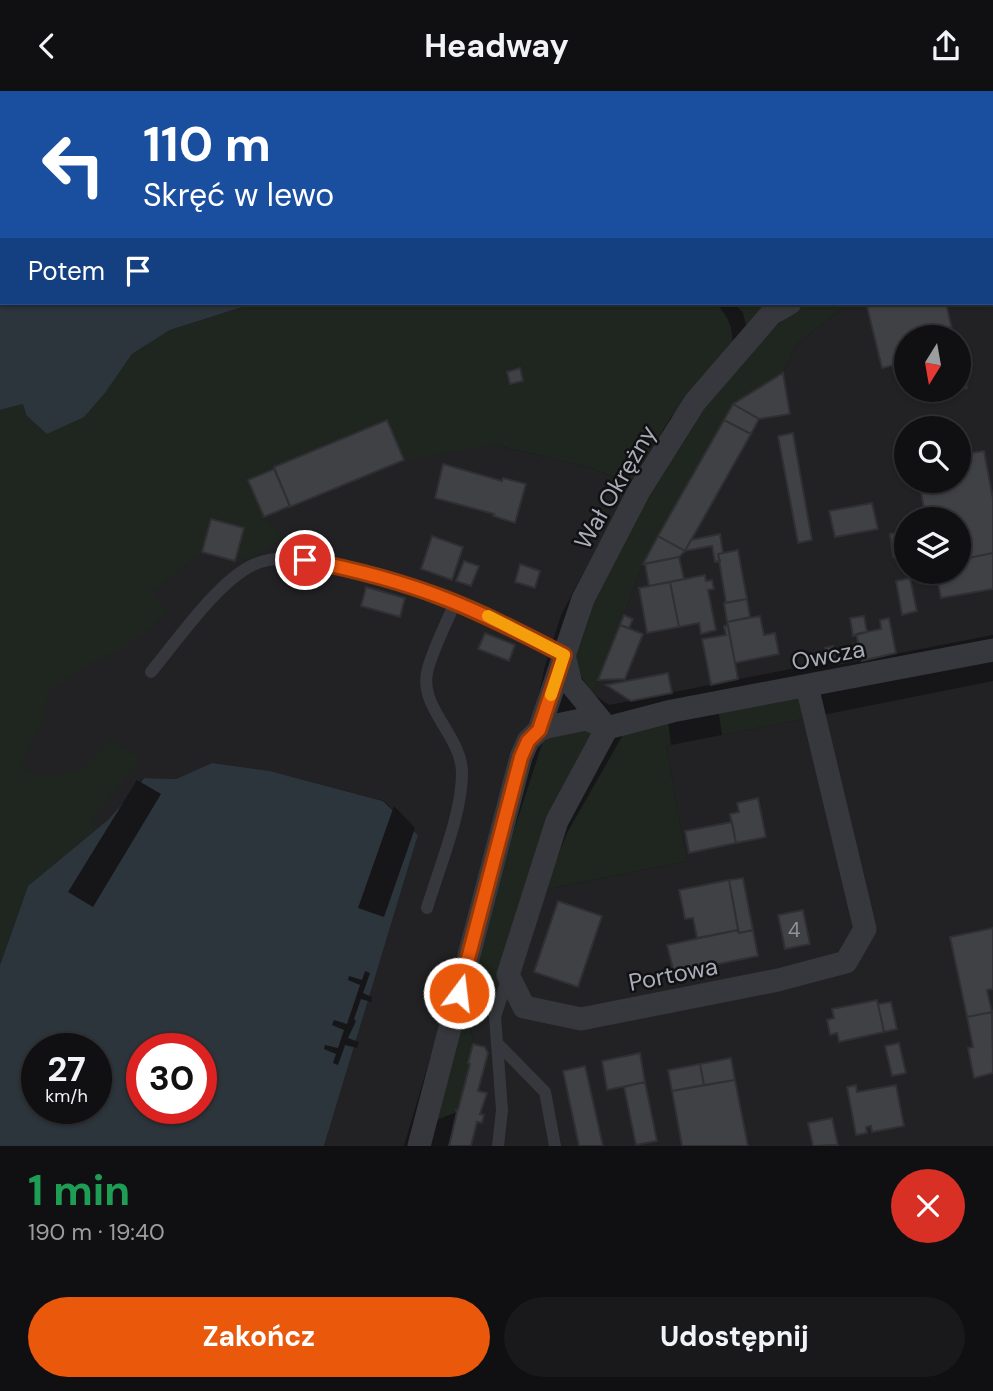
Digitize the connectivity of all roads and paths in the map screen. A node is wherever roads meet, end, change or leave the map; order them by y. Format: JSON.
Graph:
{"nodes":[{"id":1,"x":787,"y":305,"type":"edge"},
{"id":2,"x":455,"y":602,"type":"junction"},
{"id":3,"x":993,"y":650,"type":"edge"},
{"id":4,"x":564,"y":655,"type":"junction"},
{"id":5,"x":151,"y":673,"type":"dead end"},
{"id":6,"x":807,"y":686,"type":"junction"},
{"id":7,"x":607,"y":727,"type":"junction"},
{"id":8,"x":539,"y":730,"type":"junction"},
{"id":9,"x":427,"y":908,"type":"dead end"},
{"id":10,"x":508,"y":975,"type":"junction"},
{"id":11,"x":497,"y":1043,"type":"junction"},
{"id":12,"x":419,"y":1146,"type":"edge"},
{"id":13,"x":498,"y":1146,"type":"edge"},
{"id":14,"x":555,"y":1146,"type":"edge"}],
"edges":[{"from":1,"to":4,"type":"street","name":"Wał Okrężny"},
{"from":2,"to":4,"type":"lane"},
{"from":2,"to":5,"type":"lane"},
{"from":2,"to":9,"type":"lane"},
{"from":3,"to":6,"type":"street","name":"Owcza"},
{"from":4,"to":7,"type":"street"},
{"from":4,"to":8,"type":"street","name":"Wał Okrężny"},
{"from":6,"to":7,"type":"street","name":"Owcza"},
{"from":6,"to":10,"type":"street","name":"Portowa"},
{"from":7,"to":8,"type":"street"},
{"from":7,"to":10,"type":"street"},
{"from":8,"to":12,"type":"street","name":"Wał Okrężny"},
{"from":10,"to":11,"type":"lane"},
{"from":11,"to":13,"type":"lane"},
{"from":11,"to":14,"type":"lane"}]}
